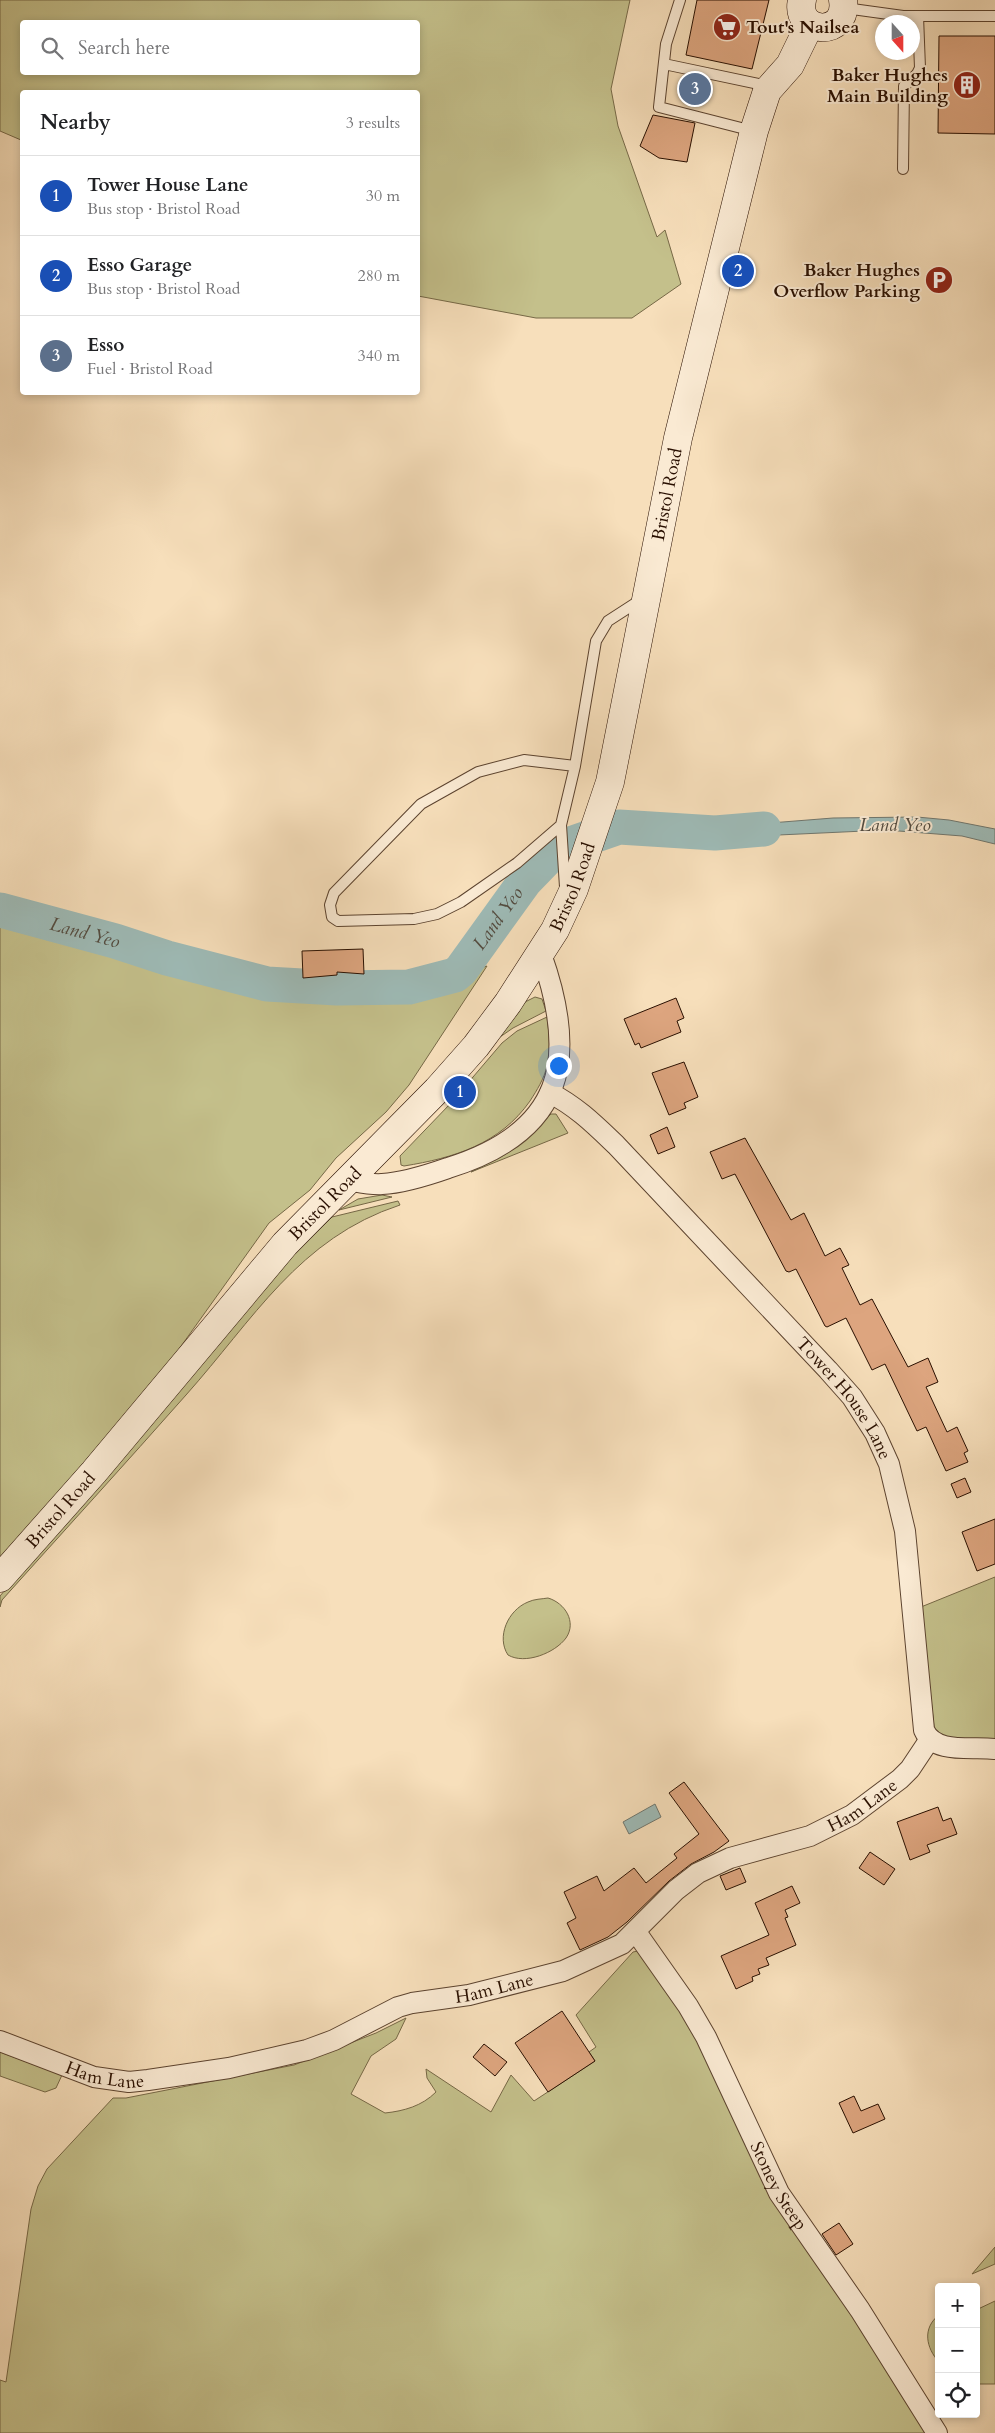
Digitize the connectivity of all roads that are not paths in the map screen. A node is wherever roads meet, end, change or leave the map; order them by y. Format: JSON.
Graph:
{"nodes":[{"id":1,"x":680,"y":0,"type":"edge"},
{"id":2,"x":843,"y":4,"type":"edge"},
{"id":3,"x":806,"y":12,"type":"edge"},
{"id":4,"x":912,"y":15,"type":"edge"},
{"id":5,"x":920,"y":16,"type":"edge"},
{"id":6,"x":995,"y":16,"type":"edge"},
{"id":7,"x":920,"y":60,"type":"edge"},
{"id":8,"x":664,"y":64,"type":"junction"},
{"id":9,"x":771,"y":86,"type":"junction"},
{"id":10,"x":754,"y":131,"type":"junction"},
{"id":11,"x":903,"y":169,"type":"dead end"},
{"id":12,"x":644,"y":597,"type":"junction"},
{"id":13,"x":575,"y":766,"type":"junction"},
{"id":14,"x":561,"y":825,"type":"junction"},
{"id":15,"x":570,"y":897,"type":"junction"},
{"id":16,"x":541,"y":954,"type":"junction"},
{"id":17,"x":550,"y":1093,"type":"junction"},
{"id":18,"x":348,"y":1180,"type":"junction"},
{"id":19,"x":0,"y":1578,"type":"edge"},
{"id":20,"x":930,"y":1739,"type":"junction"},
{"id":21,"x":995,"y":1749,"type":"edge"},
{"id":22,"x":636,"y":1932,"type":"junction"},
{"id":23,"x":0,"y":2041,"type":"edge"},
{"id":24,"x":937,"y":2433,"type":"edge"}],
"edges":[{"from":1,"to":8,"type":"lane"},
{"from":2,"to":3,"type":"main road"},
{"from":2,"to":4,"type":"lane"},
{"from":3,"to":9,"type":"main road","name":"Bristol Road"},
{"from":5,"to":6,"type":"lane"},
{"from":7,"to":11,"type":"lane"},
{"from":8,"to":9,"type":"lane"},
{"from":8,"to":10,"type":"lane"},
{"from":9,"to":10,"type":"main road","name":"Bristol Road"},
{"from":10,"to":12,"type":"main road","name":"Bristol Road"},
{"from":12,"to":13,"type":"lane"},
{"from":12,"to":15,"type":"main road","name":"Bristol Road"},
{"from":13,"to":14,"type":"lane"},
{"from":13,"to":14,"type":"lane"},
{"from":14,"to":15,"type":"lane"},
{"from":15,"to":16,"type":"main road","name":"Bristol Road"},
{"from":16,"to":17,"type":"street"},
{"from":16,"to":18,"type":"main road","name":"Bristol Road"},
{"from":17,"to":18,"type":"street"},
{"from":17,"to":20,"type":"street","name":"Tower House Lane"},
{"from":18,"to":19,"type":"main road","name":"Bristol Road"},
{"from":20,"to":21,"type":"street"},
{"from":20,"to":22,"type":"street","name":"Ham Lane"},
{"from":22,"to":23,"type":"street","name":"Ham Lane"},
{"from":22,"to":24,"type":"street","name":"Stoney Steep"}]}
